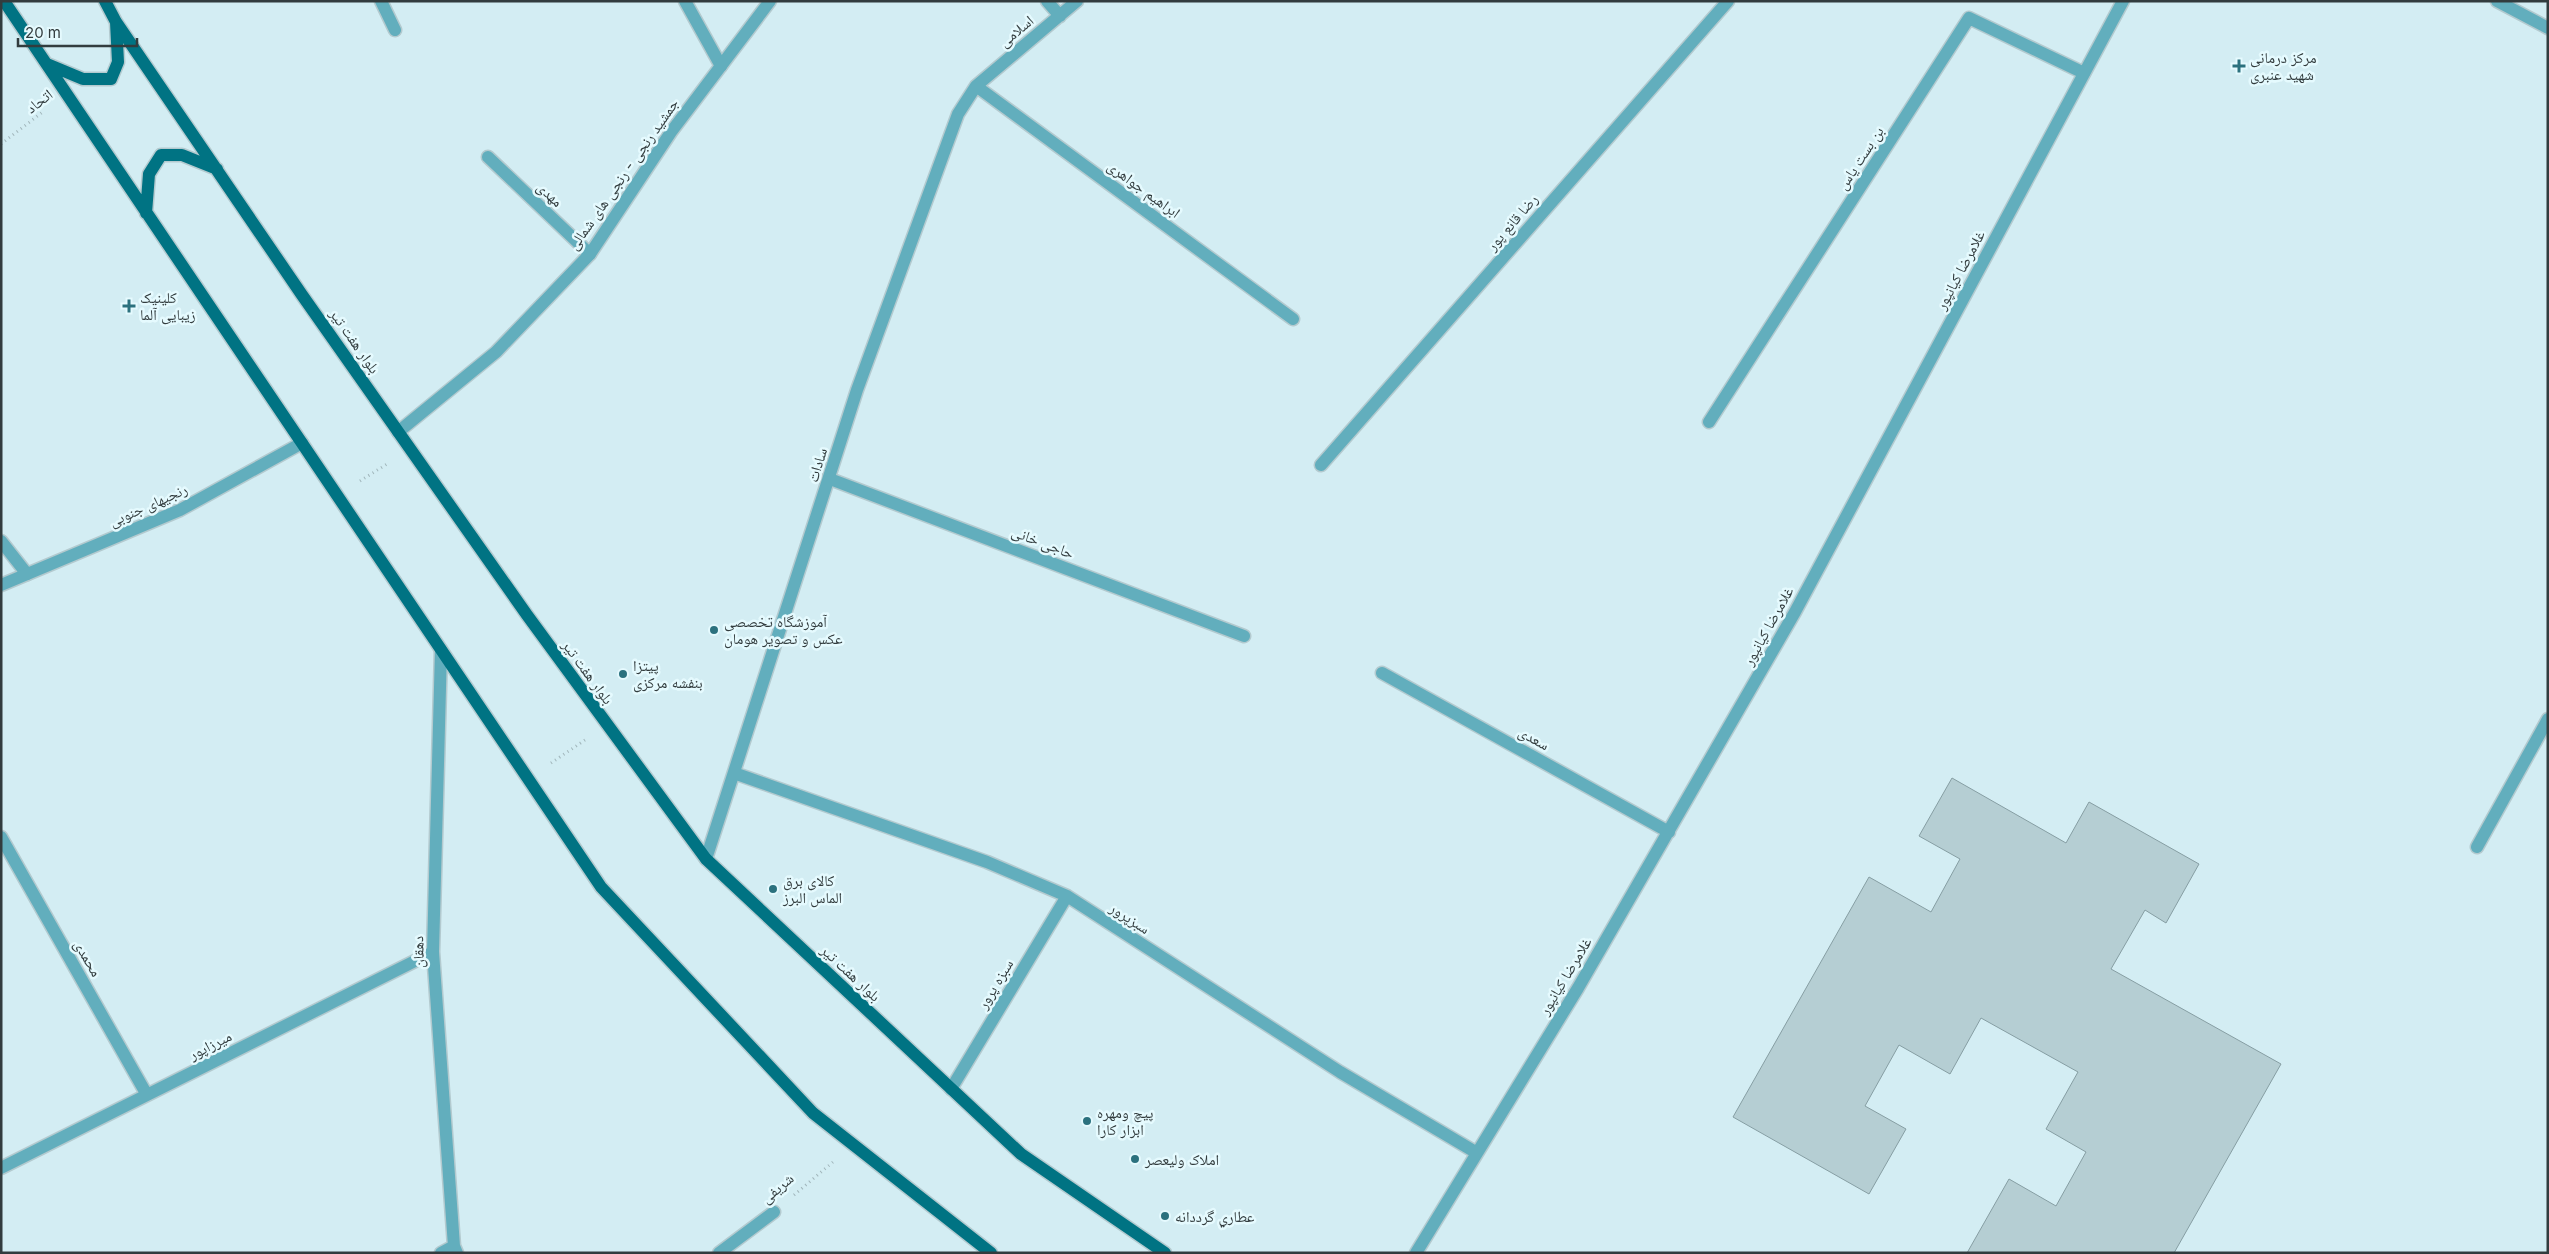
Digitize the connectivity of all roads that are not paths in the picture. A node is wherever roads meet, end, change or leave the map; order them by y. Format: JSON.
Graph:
{"nodes":[{"id":1,"x":4,"y":1,"type":"edge"},
{"id":2,"x":105,"y":1,"type":"edge"},
{"id":3,"x":381,"y":1,"type":"edge"},
{"id":4,"x":684,"y":1,"type":"edge"},
{"id":5,"x":770,"y":1,"type":"edge"},
{"id":6,"x":1047,"y":1,"type":"edge"},
{"id":7,"x":1077,"y":1,"type":"edge"},
{"id":8,"x":1728,"y":1,"type":"edge"},
{"id":9,"x":2122,"y":1,"type":"edge"},
{"id":10,"x":2497,"y":1,"type":"edge"},
{"id":11,"x":1060,"y":16,"type":"junction"},
{"id":12,"x":116,"y":22,"type":"junction"},
{"id":13,"x":2548,"y":28,"type":"edge"},
{"id":14,"x":395,"y":30,"type":"dead end"},
{"id":15,"x":47,"y":64,"type":"junction"},
{"id":16,"x":721,"y":66,"type":"junction"},
{"id":17,"x":2084,"y":74,"type":"junction"},
{"id":18,"x":976,"y":86,"type":"junction"},
{"id":19,"x":488,"y":157,"type":"dead end"},
{"id":20,"x":217,"y":169,"type":"junction"},
{"id":21,"x":146,"y":213,"type":"junction"},
{"id":22,"x":590,"y":254,"type":"junction"},
{"id":23,"x":1293,"y":319,"type":"dead end"},
{"id":24,"x":1709,"y":422,"type":"dead end"},
{"id":25,"x":398,"y":432,"type":"junction"},
{"id":26,"x":302,"y":443,"type":"junction"},
{"id":27,"x":1321,"y":464,"type":"dead end"},
{"id":28,"x":830,"y":479,"type":"junction"},
{"id":29,"x":1,"y":541,"type":"edge"},
{"id":30,"x":27,"y":574,"type":"junction"},
{"id":31,"x":1,"y":584,"type":"edge"},
{"id":32,"x":1244,"y":636,"type":"dead end"},
{"id":33,"x":441,"y":650,"type":"junction"},
{"id":34,"x":1382,"y":673,"type":"dead end"},
{"id":35,"x":2548,"y":719,"type":"edge"},
{"id":36,"x":734,"y":773,"type":"junction"},
{"id":37,"x":1669,"y":832,"type":"junction"},
{"id":38,"x":1,"y":837,"type":"edge"},
{"id":39,"x":2477,"y":847,"type":"dead end"},
{"id":40,"x":706,"y":860,"type":"junction"},
{"id":41,"x":1067,"y":896,"type":"junction"},
{"id":42,"x":433,"y":952,"type":"junction"},
{"id":43,"x":951,"y":1089,"type":"junction"},
{"id":44,"x":147,"y":1095,"type":"junction"},
{"id":45,"x":1477,"y":1153,"type":"junction"},
{"id":46,"x":1,"y":1168,"type":"edge"},
{"id":47,"x":774,"y":1212,"type":"road end"},
{"id":48,"x":456,"y":1249,"type":"edge"},
{"id":49,"x":441,"y":1253,"type":"edge"},
{"id":50,"x":718,"y":1253,"type":"edge"},
{"id":51,"x":991,"y":1253,"type":"edge"},
{"id":52,"x":1165,"y":1253,"type":"edge"},
{"id":53,"x":1416,"y":1253,"type":"edge"}],
"edges":[{"from":1,"to":15,"type":"main road"},
{"from":2,"to":12,"type":"main road","name":"بلوار هفت تیر"},
{"from":3,"to":14,"type":"street"},
{"from":4,"to":16,"type":"street"},
{"from":5,"to":16,"type":"street","name":"جمشید رنجی - رنجی های شمالی"},
{"from":6,"to":11,"type":"street"},
{"from":7,"to":11,"type":"street","name":"اسلامی"},
{"from":8,"to":27,"type":"street","name":"رضا قانع پور"},
{"from":9,"to":17,"type":"street","name":"غلامرضا کیانپور"},
{"from":10,"to":13,"type":"street"},
{"from":11,"to":18,"type":"street","name":"اسلامی"},
{"from":12,"to":15,"type":"main road"},
{"from":12,"to":20,"type":"main road","name":"بلوار هفت تیر"},
{"from":15,"to":21,"type":"main road"},
{"from":16,"to":22,"type":"street","name":"جمشید رنجی - رنجی های شمالی"},
{"from":17,"to":24,"type":"street","name":"بن بست یاس"},
{"from":17,"to":37,"type":"street","name":"غلامرضا کیانپور"},
{"from":18,"to":23,"type":"street","name":"ابراهیم جواهری"},
{"from":18,"to":28,"type":"street","name":"سادات"},
{"from":19,"to":22,"type":"street","name":"مهدی"},
{"from":20,"to":21,"type":"main road"},
{"from":20,"to":25,"type":"main road","name":"بلوار هفت تیر"},
{"from":21,"to":26,"type":"main road"},
{"from":22,"to":25,"type":"street","name":"جمشید رنجی - رنجی های شمالی"},
{"from":25,"to":40,"type":"main road","name":"بلوار هفت تیر"},
{"from":26,"to":30,"type":"street","name":"رنجیهای جنوبی"},
{"from":26,"to":33,"type":"main road"},
{"from":28,"to":32,"type":"street","name":"حاجی خانی"},
{"from":28,"to":36,"type":"street","name":"سادات"},
{"from":29,"to":30,"type":"street"},
{"from":30,"to":31,"type":"street","name":"رنجیهای جنوبی"},
{"from":33,"to":42,"type":"street","name":"دهقان"},
{"from":33,"to":51,"type":"main road"},
{"from":34,"to":37,"type":"street","name":"سعدی"},
{"from":35,"to":39,"type":"street"},
{"from":36,"to":40,"type":"street","name":"سادات"},
{"from":36,"to":41,"type":"street","name":"سبزپرور"},
{"from":37,"to":45,"type":"street","name":"غلامرضا کیانپور"},
{"from":38,"to":44,"type":"street","name":"محمدی"},
{"from":40,"to":43,"type":"main road","name":"بلوار هفت تیر"},
{"from":41,"to":43,"type":"street","name":"سبزه پرور"},
{"from":41,"to":45,"type":"street","name":"سبزپرور"},
{"from":42,"to":44,"type":"street","name":"میرزاپور"},
{"from":42,"to":48,"type":"street","name":"دهقان"},
{"from":43,"to":52,"type":"main road","name":"بلوار هفت تیر"},
{"from":44,"to":46,"type":"street","name":"میرزاپور"},
{"from":45,"to":53,"type":"street","name":"غلامرضا کیانپور"},
{"from":47,"to":50,"type":"street","name":"شریفی"},
{"from":48,"to":49,"type":"street"}]}
